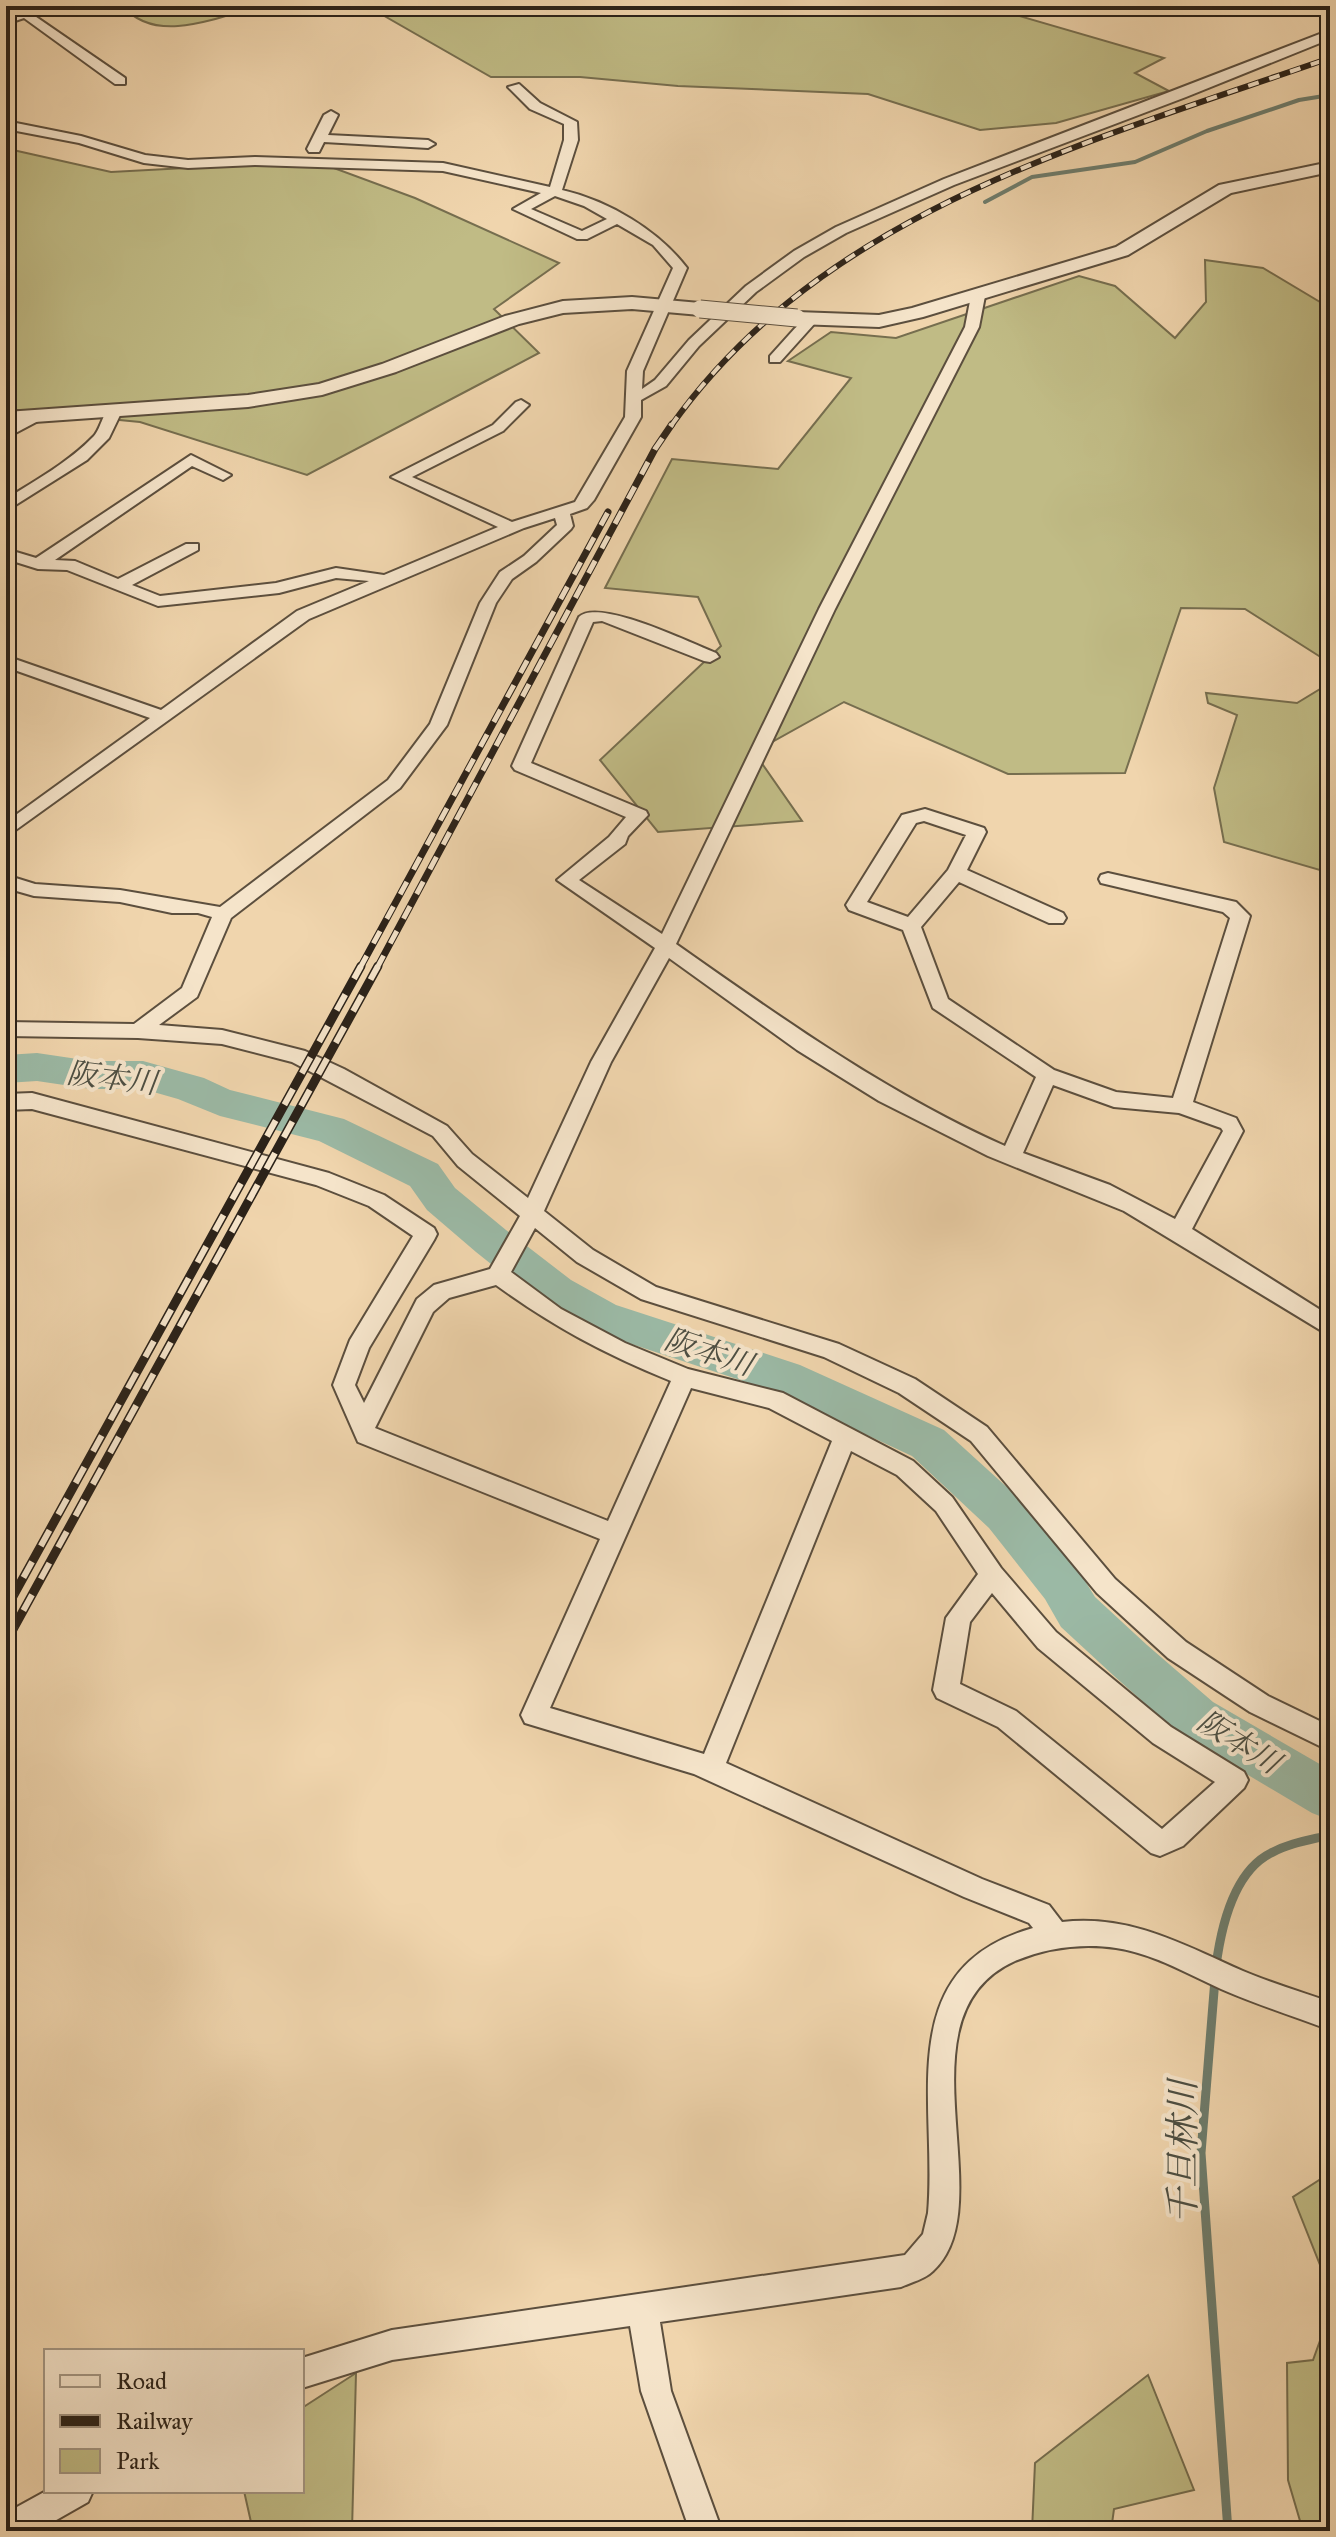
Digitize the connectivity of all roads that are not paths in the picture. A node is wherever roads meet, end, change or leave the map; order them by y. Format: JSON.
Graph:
{"nodes":[{"id":1,"x":11,"y":6,"type":"edge"},
{"id":2,"x":26,"y":14,"type":"junction"},
{"id":3,"x":6,"y":20,"type":"edge"},
{"id":4,"x":1330,"y":34,"type":"edge"},
{"id":5,"x":120,"y":81,"type":"dead end"},
{"id":6,"x":514,"y":87,"type":"dead end"},
{"id":7,"x":331,"y":115,"type":"dead end"},
{"id":8,"x":6,"y":125,"type":"edge"},
{"id":9,"x":319,"y":138,"type":"junction"},
{"id":10,"x":428,"y":144,"type":"dead end"},
{"id":11,"x":307,"y":163,"type":"junction"},
{"id":12,"x":1330,"y":167,"type":"edge"},
{"id":13,"x":555,"y":191,"type":"junction"},
{"id":14,"x":619,"y":218,"type":"junction"},
{"id":15,"x":978,"y":296,"type":"junction"},
{"id":16,"x":662,"y":307,"type":"junction"},
{"id":17,"x":804,"y":318,"type":"junction"},
{"id":18,"x":775,"y":359,"type":"dead end"},
{"id":19,"x":633,"y":398,"type":"junction"},
{"id":20,"x":521,"y":405,"type":"dead end"},
{"id":21,"x":114,"y":411,"type":"junction"},
{"id":22,"x":35,"y":417,"type":"junction"},
{"id":23,"x":6,"y":418,"type":"edge"},
{"id":24,"x":6,"y":433,"type":"edge"},
{"id":25,"x":223,"y":475,"type":"dead end"},
{"id":26,"x":6,"y":506,"type":"edge"},
{"id":27,"x":562,"y":513,"type":"junction"},
{"id":28,"x":511,"y":527,"type":"junction"},
{"id":29,"x":192,"y":547,"type":"dead end"},
{"id":30,"x":6,"y":554,"type":"edge"},
{"id":31,"x":38,"y":564,"type":"junction"},
{"id":32,"x":384,"y":580,"type":"junction"},
{"id":33,"x":119,"y":585,"type":"junction"},
{"id":34,"x":710,"y":657,"type":"dead end"},
{"id":35,"x":6,"y":661,"type":"edge"},
{"id":36,"x":161,"y":716,"type":"junction"},
{"id":37,"x":6,"y":831,"type":"edge"},
{"id":38,"x":956,"y":873,"type":"junction"},
{"id":39,"x":1108,"y":879,"type":"dead end"},
{"id":40,"x":6,"y":881,"type":"edge"},
{"id":41,"x":223,"y":914,"type":"junction"},
{"id":42,"x":1056,"y":918,"type":"dead end"},
{"id":43,"x":911,"y":926,"type":"junction"},
{"id":44,"x":666,"y":945,"type":"junction"},
{"id":45,"x":6,"y":1029,"type":"edge"},
{"id":46,"x":138,"y":1031,"type":"junction"},
{"id":47,"x":1047,"y":1075,"type":"junction"},
{"id":48,"x":6,"y":1102,"type":"edge"},
{"id":49,"x":1181,"y":1106,"type":"junction"},
{"id":50,"x":1011,"y":1157,"type":"junction"},
{"id":51,"x":532,"y":1213,"type":"junction"},
{"id":52,"x":1179,"y":1232,"type":"junction"},
{"id":53,"x":498,"y":1275,"type":"junction"},
{"id":54,"x":1330,"y":1327,"type":"edge"},
{"id":55,"x":684,"y":1377,"type":"junction"},
{"id":56,"x":362,"y":1425,"type":"junction"},
{"id":57,"x":845,"y":1437,"type":"junction"},
{"id":58,"x":614,"y":1534,"type":"junction"},
{"id":59,"x":992,"y":1575,"type":"junction"},
{"id":60,"x":1330,"y":1739,"type":"edge"},
{"id":61,"x":710,"y":1770,"type":"junction"},
{"id":62,"x":1056,"y":1935,"type":"junction"},
{"id":63,"x":1330,"y":2016,"type":"edge"},
{"id":64,"x":643,"y":2310,"type":"junction"},
{"id":65,"x":304,"y":2372,"type":"edge"},
{"id":66,"x":73,"y":2493,"type":"edge"},
{"id":67,"x":6,"y":2531,"type":"edge"},
{"id":68,"x":706,"y":2531,"type":"edge"}],
"edges":[{"from":1,"to":2,"type":"street"},
{"from":2,"to":3,"type":"street"},
{"from":2,"to":5,"type":"street"},
{"from":4,"to":19,"type":"street"},
{"from":6,"to":13,"type":"street"},
{"from":7,"to":9,"type":"street"},
{"from":8,"to":11,"type":"street"},
{"from":9,"to":10,"type":"street"},
{"from":9,"to":11,"type":"street"},
{"from":11,"to":13,"type":"street"},
{"from":12,"to":15,"type":"street"},
{"from":13,"to":14,"type":"street"},
{"from":13,"to":14,"type":"street"},
{"from":14,"to":16,"type":"street"},
{"from":15,"to":17,"type":"street"},
{"from":15,"to":44,"type":"street"},
{"from":16,"to":17,"type":"street","bridge":true},
{"from":16,"to":19,"type":"street"},
{"from":16,"to":21,"type":"street"},
{"from":17,"to":18,"type":"street"},
{"from":19,"to":27,"type":"street"},
{"from":20,"to":28,"type":"street"},
{"from":21,"to":22,"type":"street"},
{"from":21,"to":26,"type":"street"},
{"from":22,"to":23,"type":"street"},
{"from":22,"to":24,"type":"street"},
{"from":25,"to":31,"type":"street"},
{"from":27,"to":28,"type":"street"},
{"from":27,"to":41,"type":"street"},
{"from":28,"to":32,"type":"street"},
{"from":29,"to":33,"type":"street"},
{"from":30,"to":31,"type":"street"},
{"from":31,"to":33,"type":"street"},
{"from":32,"to":33,"type":"street"},
{"from":32,"to":36,"type":"street"},
{"from":34,"to":44,"type":"street"},
{"from":35,"to":36,"type":"street"},
{"from":36,"to":37,"type":"street"},
{"from":38,"to":42,"type":"street"},
{"from":38,"to":43,"type":"street"},
{"from":38,"to":43,"type":"street"},
{"from":39,"to":49,"type":"street"},
{"from":40,"to":41,"type":"street"},
{"from":41,"to":46,"type":"street"},
{"from":43,"to":47,"type":"street"},
{"from":44,"to":50,"type":"street"},
{"from":44,"to":51,"type":"street"},
{"from":45,"to":46,"type":"street"},
{"from":46,"to":51,"type":"street"},
{"from":47,"to":49,"type":"street"},
{"from":47,"to":50,"type":"street"},
{"from":48,"to":56,"type":"street"},
{"from":49,"to":52,"type":"street"},
{"from":50,"to":52,"type":"street"},
{"from":51,"to":53,"type":"street"},
{"from":51,"to":60,"type":"street"},
{"from":52,"to":54,"type":"street"},
{"from":53,"to":55,"type":"street"},
{"from":53,"to":56,"type":"street"},
{"from":55,"to":57,"type":"street"},
{"from":55,"to":58,"type":"street"},
{"from":56,"to":58,"type":"street"},
{"from":57,"to":59,"type":"street"},
{"from":57,"to":61,"type":"street"},
{"from":58,"to":61,"type":"street"},
{"from":59,"to":59,"type":"street"},
{"from":61,"to":62,"type":"street"},
{"from":62,"to":63,"type":"street"},
{"from":62,"to":64,"type":"street"},
{"from":64,"to":65,"type":"street"},
{"from":64,"to":68,"type":"street"},
{"from":66,"to":67,"type":"street"}]}
